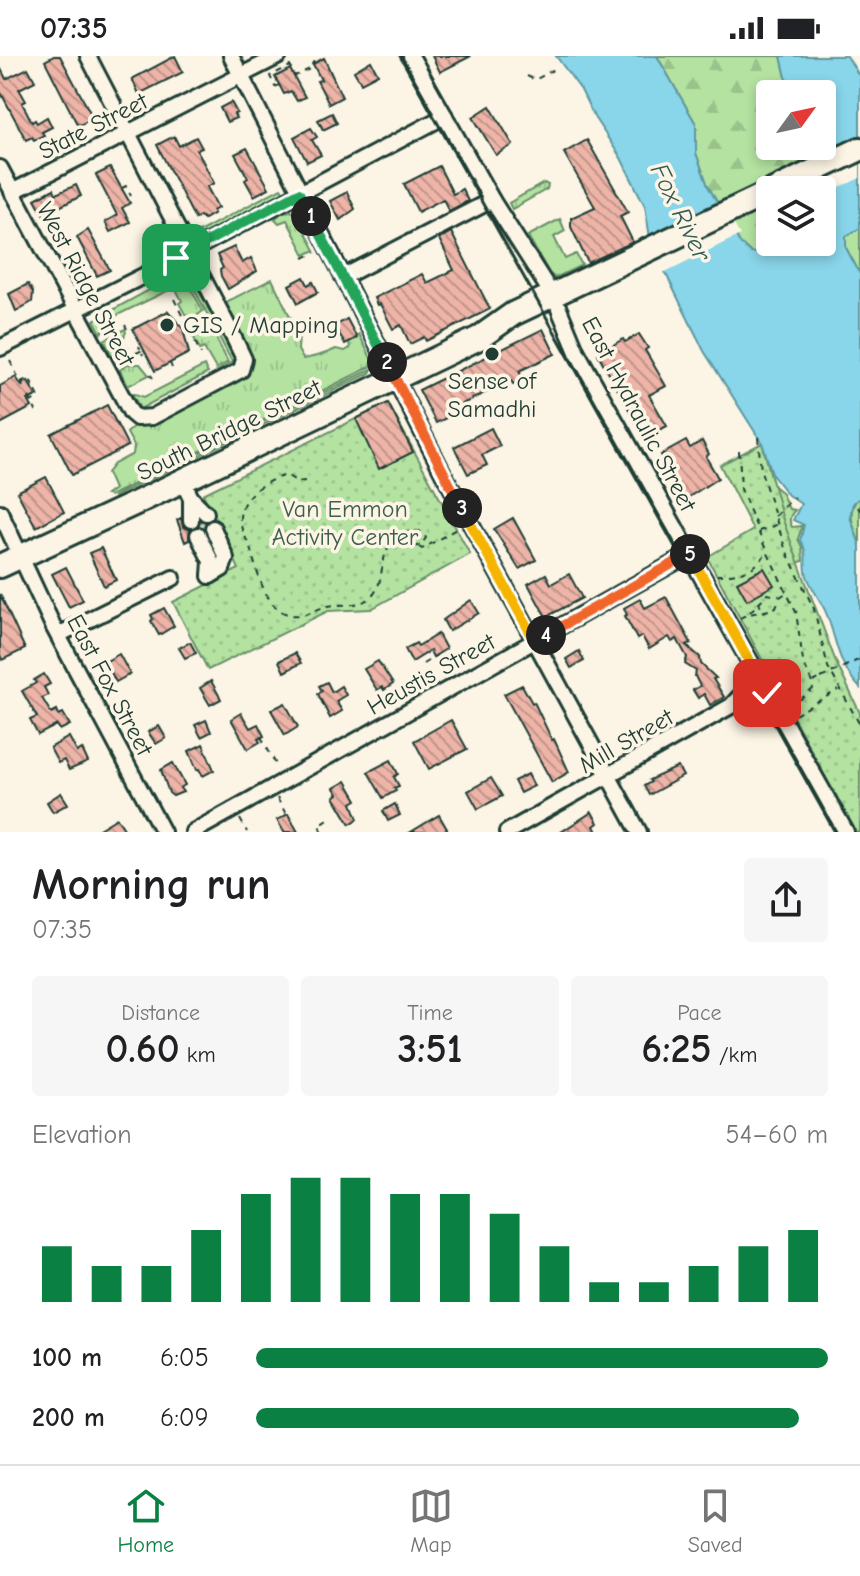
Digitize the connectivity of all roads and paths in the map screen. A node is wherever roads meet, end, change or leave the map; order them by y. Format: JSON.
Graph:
{"nodes":[{"id":1,"x":88,"y":56,"type":"edge"},
{"id":2,"x":279,"y":56,"type":"edge"},
{"id":3,"x":411,"y":56,"type":"edge"},
{"id":4,"x":316,"y":58,"type":"dead end"},
{"id":5,"x":235,"y":63,"type":"edge"},
{"id":6,"x":556,"y":68,"type":"dead end"},
{"id":7,"x":527,"y":76,"type":"dead end"},
{"id":8,"x":279,"y":85,"type":"dead end"},
{"id":9,"x":445,"y":116,"type":"junction"},
{"id":10,"x":127,"y":133,"type":"junction"},
{"id":11,"x":860,"y":149,"type":"edge"},
{"id":12,"x":860,"y":165,"type":"edge"},
{"id":13,"x":0,"y":168,"type":"edge"},
{"id":14,"x":809,"y":176,"type":"edge"},
{"id":15,"x":836,"y":177,"type":"edge"},
{"id":16,"x":122,"y":188,"type":"dead end"},
{"id":17,"x":12,"y":192,"type":"junction"},
{"id":18,"x":299,"y":193,"type":"junction"},
{"id":19,"x":131,"y":196,"type":"dead end"},
{"id":20,"x":492,"y":200,"type":"junction"},
{"id":21,"x":756,"y":204,"type":"edge"},
{"id":22,"x":189,"y":252,"type":"junction"},
{"id":23,"x":317,"y":252,"type":"dead end"},
{"id":24,"x":304,"y":258,"type":"dead end"},
{"id":25,"x":343,"y":277,"type":"junction"},
{"id":26,"x":174,"y":299,"type":"dead end"},
{"id":27,"x":556,"y":302,"type":"junction"},
{"id":28,"x":74,"y":311,"type":"junction"},
{"id":29,"x":207,"y":317,"type":"dead end"},
{"id":30,"x":188,"y":327,"type":"junction"},
{"id":31,"x":183,"y":329,"type":"dead end"},
{"id":32,"x":0,"y":348,"type":"edge"},
{"id":33,"x":141,"y":351,"type":"dead end"},
{"id":34,"x":136,"y":353,"type":"dead end"},
{"id":35,"x":201,"y":354,"type":"dead end"},
{"id":36,"x":10,"y":361,"type":"dead end"},
{"id":37,"x":170,"y":363,"type":"dead end"},
{"id":38,"x":172,"y":368,"type":"dead end"},
{"id":39,"x":150,"y":374,"type":"dead end"},
{"id":40,"x":153,"y":378,"type":"dead end"},
{"id":41,"x":395,"y":379,"type":"junction"},
{"id":42,"x":21,"y":382,"type":"junction"},
{"id":43,"x":23,"y":387,"type":"dead end"},
{"id":44,"x":29,"y":397,"type":"dead end"},
{"id":45,"x":31,"y":402,"type":"junction"},
{"id":46,"x":36,"y":411,"type":"dead end"},
{"id":47,"x":758,"y":437,"type":"dead end"},
{"id":48,"x":739,"y":451,"type":"dead end"},
{"id":49,"x":305,"y":481,"type":"dead end"},
{"id":50,"x":187,"y":490,"type":"junction"},
{"id":51,"x":794,"y":497,"type":"dead end"},
{"id":52,"x":0,"y":512,"type":"edge"},
{"id":53,"x":199,"y":517,"type":"tunnel mouth"},
{"id":54,"x":774,"y":517,"type":"junction"},
{"id":55,"x":777,"y":524,"type":"junction"},
{"id":56,"x":458,"y":528,"type":"dead end"},
{"id":57,"x":206,"y":531,"type":"tunnel mouth"},
{"id":58,"x":758,"y":531,"type":"junction"},
{"id":59,"x":390,"y":543,"type":"junction"},
{"id":60,"x":418,"y":546,"type":"junction"},
{"id":61,"x":766,"y":551,"type":"junction"},
{"id":62,"x":690,"y":554,"type":"junction"},
{"id":63,"x":21,"y":557,"type":"junction"},
{"id":64,"x":0,"y":566,"type":"edge"},
{"id":65,"x":217,"y":571,"type":"dead end"},
{"id":66,"x":777,"y":572,"type":"junction"},
{"id":67,"x":714,"y":575,"type":"dead end"},
{"id":68,"x":770,"y":576,"type":"dead end"},
{"id":69,"x":173,"y":578,"type":"dead end"},
{"id":70,"x":787,"y":593,"type":"junction"},
{"id":71,"x":780,"y":597,"type":"junction"},
{"id":72,"x":759,"y":600,"type":"junction"},
{"id":73,"x":750,"y":612,"type":"junction"},
{"id":74,"x":766,"y":612,"type":"junction"},
{"id":75,"x":739,"y":619,"type":"dead end"},
{"id":76,"x":58,"y":635,"type":"junction"},
{"id":77,"x":535,"y":641,"type":"junction"},
{"id":78,"x":437,"y":655,"type":"dead end"},
{"id":79,"x":860,"y":659,"type":"edge"},
{"id":80,"x":423,"y":664,"type":"dead end"},
{"id":81,"x":758,"y":677,"type":"junction"},
{"id":82,"x":812,"y":683,"type":"junction"},
{"id":83,"x":839,"y":690,"type":"junction"},
{"id":84,"x":796,"y":703,"type":"dead end"},
{"id":85,"x":800,"y":711,"type":"dead end"},
{"id":86,"x":860,"y":725,"type":"edge"},
{"id":87,"x":261,"y":737,"type":"dead end"},
{"id":88,"x":279,"y":771,"type":"dead end"},
{"id":89,"x":608,"y":776,"type":"junction"},
{"id":90,"x":277,"y":798,"type":"dead end"},
{"id":91,"x":286,"y":814,"type":"dead end"},
{"id":92,"x":239,"y":818,"type":"dead end"},
{"id":93,"x":330,"y":818,"type":"dead end"},
{"id":94,"x":163,"y":832,"type":"edge"},
{"id":95,"x":193,"y":832,"type":"edge"},
{"id":96,"x":247,"y":832,"type":"edge"},
{"id":97,"x":322,"y":832,"type":"edge"},
{"id":98,"x":507,"y":832,"type":"edge"},
{"id":99,"x":639,"y":832,"type":"edge"},
{"id":100,"x":846,"y":832,"type":"edge"}],
"edges":[{"from":1,"to":10,"type":"street"},
{"from":2,"to":5,"type":"street","name":"State Street"},
{"from":3,"to":9,"type":"street","name":"East Hydraulic Street"},
{"from":4,"to":8,"type":"path"},
{"from":5,"to":10,"type":"street","name":"State Street"},
{"from":5,"to":18,"type":"street"},
{"from":6,"to":7,"type":"path"},
{"from":9,"to":18,"type":"street"},
{"from":9,"to":20,"type":"street","name":"East Hydraulic Street"},
{"from":10,"to":17,"type":"street","name":"State Street"},
{"from":10,"to":22,"type":"street"},
{"from":11,"to":14,"type":"highway","name":"South Bridge Street"},
{"from":12,"to":15,"type":"highway"},
{"from":13,"to":17,"type":"street","name":"West Ridge Street"},
{"from":16,"to":19,"type":"path"},
{"from":17,"to":28,"type":"street","name":"West Ridge Street"},
{"from":18,"to":22,"type":"street"},
{"from":18,"to":25,"type":"street"},
{"from":20,"to":25,"type":"street"},
{"from":20,"to":27,"type":"street","name":"East Hydraulic Street"},
{"from":21,"to":27,"type":"highway","name":"South Bridge Street"},
{"from":22,"to":28,"type":"street"},
{"from":22,"to":28,"type":"street","name":"West Ridge Street"},
{"from":23,"to":24,"type":"path"},
{"from":25,"to":41,"type":"street"},
{"from":26,"to":30,"type":"path"},
{"from":27,"to":41,"type":"highway","name":"South Bridge Street"},
{"from":27,"to":62,"type":"street","name":"East Hydraulic Street"},
{"from":28,"to":32,"type":"street"},
{"from":29,"to":30,"type":"path"},
{"from":30,"to":31,"type":"path"},
{"from":30,"to":35,"type":"path"},
{"from":33,"to":34,"type":"path"},
{"from":36,"to":42,"type":"path"},
{"from":37,"to":38,"type":"path"},
{"from":39,"to":40,"type":"path"},
{"from":41,"to":50,"type":"highway","name":"South Bridge Street"},
{"from":41,"to":77,"type":"street"},
{"from":42,"to":43,"type":"path"},
{"from":42,"to":45,"type":"path"},
{"from":44,"to":45,"type":"path"},
{"from":45,"to":46,"type":"path"},
{"from":47,"to":54,"type":"path"},
{"from":48,"to":58,"type":"path"},
{"from":49,"to":59,"type":"path"},
{"from":50,"to":53,"type":"street"},
{"from":50,"to":63,"type":"highway","name":"South Bridge Street"},
{"from":51,"to":54,"type":"path"},
{"from":52,"to":63,"type":"street","name":"East Fox Street"},
{"from":54,"to":55,"type":"path"},
{"from":55,"to":58,"type":"path"},
{"from":55,"to":83,"type":"path"},
{"from":56,"to":60,"type":"path"},
{"from":57,"to":65,"type":"street"},
{"from":58,"to":61,"type":"path"},
{"from":59,"to":60,"type":"path"},
{"from":59,"to":60,"type":"path"},
{"from":61,"to":66,"type":"path"},
{"from":61,"to":67,"type":"path"},
{"from":62,"to":77,"type":"street","name":"Heustis Street"},
{"from":62,"to":81,"type":"street","name":"East Hydraulic Street"},
{"from":63,"to":64,"type":"highway","name":"South Bridge Street"},
{"from":63,"to":76,"type":"street","name":"East Fox Street"},
{"from":66,"to":68,"type":"path"},
{"from":66,"to":70,"type":"path"},
{"from":69,"to":76,"type":"street"},
{"from":70,"to":71,"type":"path"},
{"from":70,"to":82,"type":"path"},
{"from":71,"to":72,"type":"path"},
{"from":71,"to":74,"type":"path"},
{"from":72,"to":73,"type":"path"},
{"from":72,"to":74,"type":"path"},
{"from":73,"to":74,"type":"path"},
{"from":73,"to":75,"type":"path"},
{"from":76,"to":94,"type":"street","name":"East Fox Street"},
{"from":77,"to":89,"type":"street"},
{"from":77,"to":95,"type":"street","name":"Heustis Street"},
{"from":78,"to":80,"type":"path"},
{"from":79,"to":82,"type":"path","bridge":true},
{"from":81,"to":89,"type":"street","name":"Mill Street"},
{"from":81,"to":100,"type":"street","name":"East Hydraulic Street"},
{"from":82,"to":84,"type":"path"},
{"from":83,"to":85,"type":"path"},
{"from":83,"to":86,"type":"path"},
{"from":87,"to":88,"type":"path"},
{"from":89,"to":98,"type":"street","name":"Mill Street"},
{"from":89,"to":99,"type":"street"},
{"from":90,"to":91,"type":"path"},
{"from":92,"to":96,"type":"path"},
{"from":93,"to":97,"type":"path"}]}
